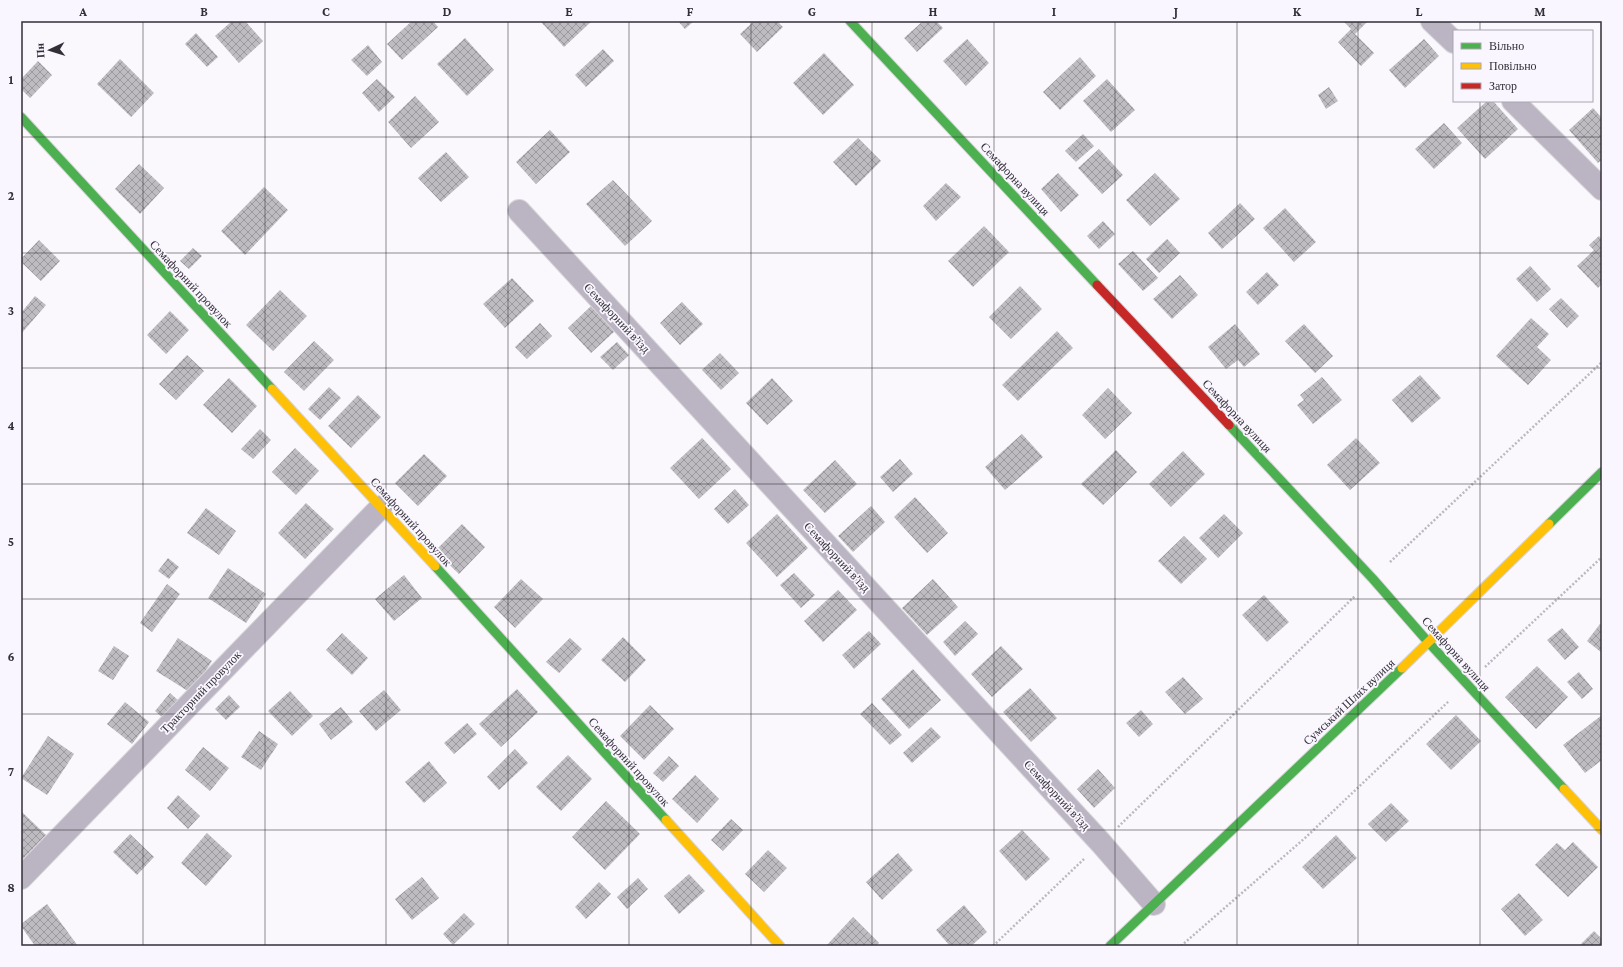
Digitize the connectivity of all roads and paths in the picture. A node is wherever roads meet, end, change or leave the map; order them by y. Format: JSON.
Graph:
{"nodes":[{"id":1,"x":850,"y":21,"type":"edge"},
{"id":2,"x":1432,"y":21,"type":"edge"},
{"id":3,"x":1453,"y":41,"type":"edge"},
{"id":4,"x":1514,"y":102,"type":"edge"},
{"id":5,"x":21,"y":117,"type":"edge"},
{"id":6,"x":1602,"y":189,"type":"edge"},
{"id":7,"x":519,"y":211,"type":"dead end"},
{"id":8,"x":1602,"y":362,"type":"edge"},
{"id":9,"x":1602,"y":472,"type":"edge"},
{"id":10,"x":381,"y":506,"type":"junction"},
{"id":11,"x":1602,"y":557,"type":"edge"},
{"id":12,"x":1373,"y":579,"type":"junction"},
{"id":13,"x":1429,"y":643,"type":"junction"},
{"id":14,"x":1467,"y":684,"type":"junction"},
{"id":15,"x":1602,"y":830,"type":"edge"},
{"id":16,"x":1101,"y":843,"type":"junction"},
{"id":17,"x":21,"y":878,"type":"edge"},
{"id":18,"x":1154,"y":904,"type":"junction"},
{"id":19,"x":780,"y":946,"type":"edge"},
{"id":20,"x":993,"y":946,"type":"edge"},
{"id":21,"x":1110,"y":946,"type":"edge"},
{"id":22,"x":1181,"y":946,"type":"edge"}],
"edges":[{"from":1,"to":12,"type":"street","name":"Семафорна вулиця"},
{"from":2,"to":3,"type":"street"},
{"from":4,"to":6,"type":"street"},
{"from":5,"to":10,"type":"street","name":"Семафорний провулок"},
{"from":7,"to":16,"type":"street","name":"Семафорний в’їзд"},
{"from":8,"to":12,"type":"path"},
{"from":9,"to":13,"type":"street","name":"Сумський Шлях вулиця"},
{"from":10,"to":17,"type":"street","name":"Тракторний провулок"},
{"from":10,"to":19,"type":"street","name":"Семафорний провулок"},
{"from":11,"to":14,"type":"path"},
{"from":12,"to":13,"type":"street","name":"Семафорна вулиця"},
{"from":12,"to":16,"type":"path"},
{"from":13,"to":14,"type":"street","name":"Семафорна вулиця"},
{"from":13,"to":18,"type":"street","name":"Сумський Шлях вулиця"},
{"from":14,"to":15,"type":"street","name":"Семафорна вулиця"},
{"from":14,"to":22,"type":"path"},
{"from":16,"to":18,"type":"street","name":"Семафорний в’їзд"},
{"from":16,"to":20,"type":"path"},
{"from":18,"to":21,"type":"street","name":"Сумський Шлях вулиця"}]}
